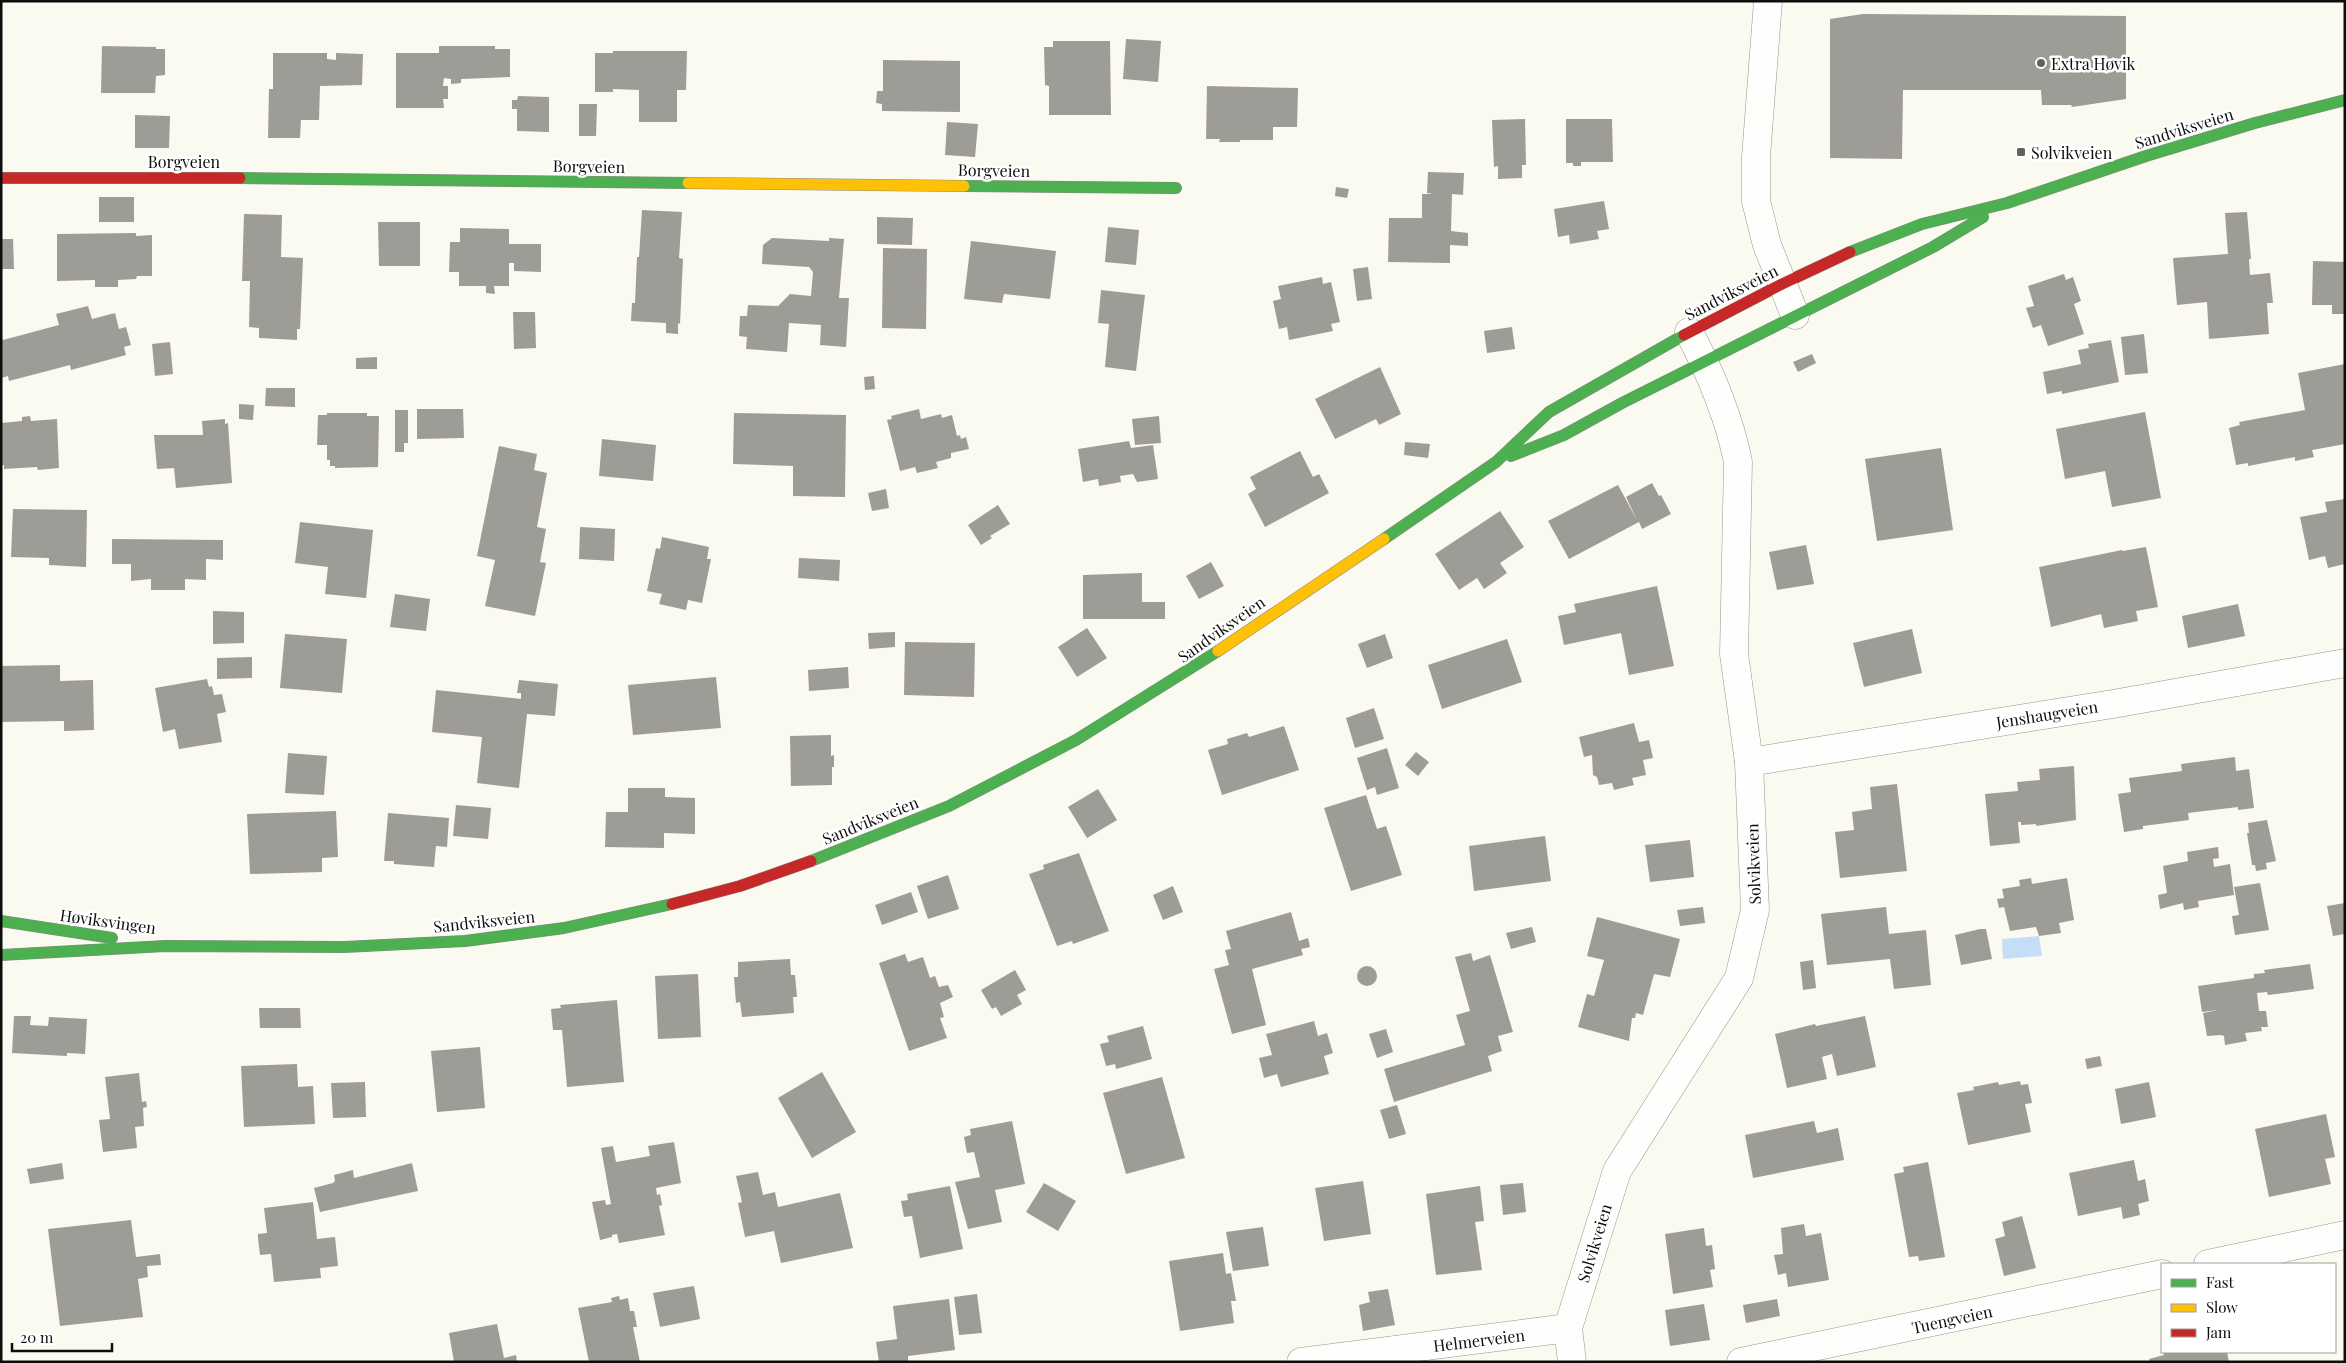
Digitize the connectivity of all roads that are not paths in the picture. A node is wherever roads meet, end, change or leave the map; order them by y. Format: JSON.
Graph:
{"nodes":[{"id":1,"x":1768,"y":1,"type":"edge"},
{"id":2,"x":2345,"y":100,"type":"edge"},
{"id":3,"x":1,"y":178,"type":"edge"},
{"id":4,"x":1176,"y":188,"type":"dead end"},
{"id":5,"x":2007,"y":203,"type":"junction"},
{"id":6,"x":1782,"y":284,"type":"junction"},
{"id":7,"x":1795,"y":315,"type":"junction"},
{"id":8,"x":1689,"y":332,"type":"junction"},
{"id":9,"x":1705,"y":362,"type":"junction"},
{"id":10,"x":1496,"y":462,"type":"junction"},
{"id":11,"x":2345,"y":663,"type":"edge"},
{"id":12,"x":1749,"y":762,"type":"junction"},
{"id":13,"x":1,"y":921,"type":"edge"},
{"id":14,"x":165,"y":946,"type":"junction"},
{"id":15,"x":1,"y":955,"type":"edge"},
{"id":16,"x":2345,"y":1235,"type":"edge"},
{"id":17,"x":2213,"y":1263,"type":"edge"},
{"id":18,"x":2161,"y":1274,"type":"edge"},
{"id":19,"x":1568,"y":1328,"type":"junction"},
{"id":20,"x":1301,"y":1362,"type":"edge"},
{"id":21,"x":1572,"y":1362,"type":"edge"},
{"id":22,"x":1742,"y":1362,"type":"edge"}],
"edges":[{"from":1,"to":6,"type":"street"},
{"from":2,"to":5,"type":"main road","name":"Sandviksveien"},
{"from":3,"to":4,"type":"main road","name":"Borgveien"},
{"from":5,"to":6,"type":"main road","name":"Sandviksveien"},
{"from":5,"to":7,"type":"main road","name":"Sandviksveien"},
{"from":6,"to":7,"type":"street"},
{"from":6,"to":8,"type":"main road","name":"Sandviksveien"},
{"from":7,"to":9,"type":"main road","name":"Sandviksveien"},
{"from":8,"to":9,"type":"street","name":"Solvikveien"},
{"from":8,"to":10,"type":"main road","name":"Sandviksveien"},
{"from":9,"to":10,"type":"main road","name":"Sandviksveien"},
{"from":9,"to":12,"type":"street","name":"Solvikveien"},
{"from":10,"to":14,"type":"main road","name":"Sandviksveien"},
{"from":11,"to":12,"type":"street","name":"Jenshaugveien"},
{"from":12,"to":19,"type":"street","name":"Solvikveien"},
{"from":13,"to":14,"type":"main road","name":"Høviksvingen"},
{"from":14,"to":15,"type":"main road","name":"Høviksvingen"},
{"from":16,"to":17,"type":"street"},
{"from":18,"to":22,"type":"street","name":"Tuengveien"},
{"from":19,"to":20,"type":"street","name":"Helmerveien"},
{"from":19,"to":21,"type":"street","name":"Solvikveien"}]}
